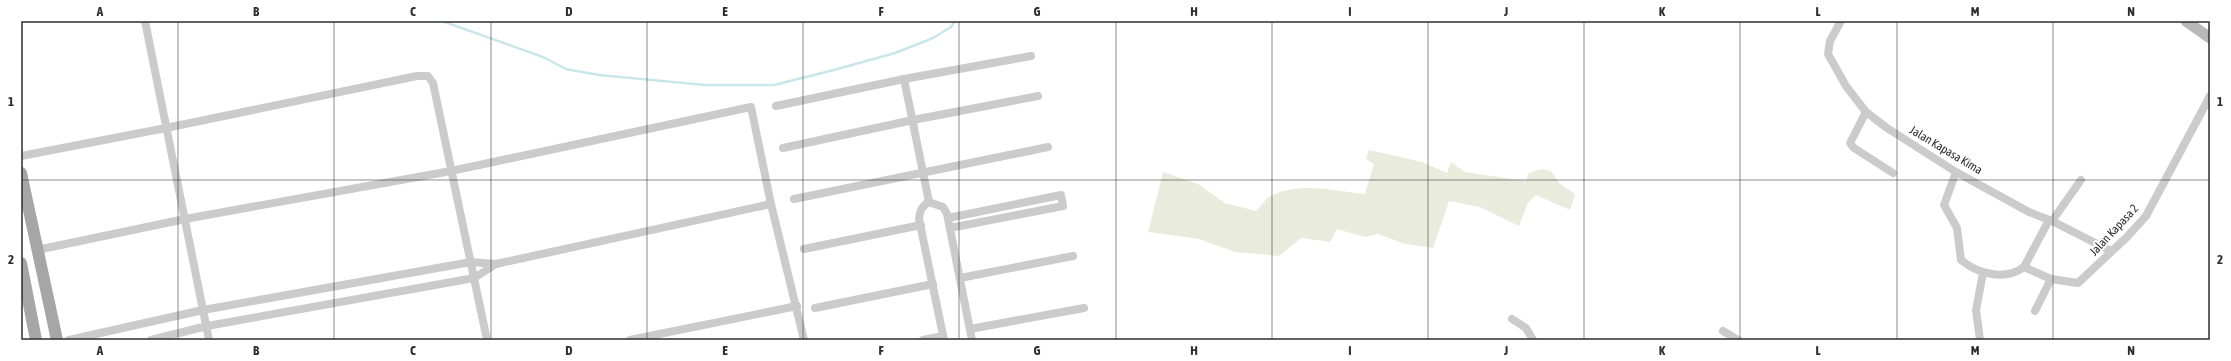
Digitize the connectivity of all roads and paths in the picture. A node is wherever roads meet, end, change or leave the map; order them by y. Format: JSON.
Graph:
{"nodes":[{"id":1,"x":145,"y":21,"type":"edge"},
{"id":2,"x":1841,"y":21,"type":"edge"},
{"id":3,"x":2186,"y":21,"type":"edge"},
{"id":4,"x":2210,"y":38,"type":"edge"},
{"id":5,"x":1031,"y":56,"type":"dead end"},
{"id":6,"x":904,"y":79,"type":"junction"},
{"id":7,"x":1038,"y":96,"type":"dead end"},
{"id":8,"x":2210,"y":96,"type":"edge"},
{"id":9,"x":776,"y":106,"type":"dead end"},
{"id":10,"x":1866,"y":112,"type":"junction"},
{"id":11,"x":913,"y":120,"type":"junction"},
{"id":12,"x":166,"y":128,"type":"junction"},
{"id":13,"x":1048,"y":147,"type":"dead end"},
{"id":14,"x":783,"y":148,"type":"dead end"},
{"id":15,"x":21,"y":156,"type":"edge"},
{"id":16,"x":451,"y":171,"type":"junction"},
{"id":17,"x":923,"y":172,"type":"junction"},
{"id":18,"x":1956,"y":172,"type":"junction"},
{"id":19,"x":21,"y":173,"type":"edge"},
{"id":20,"x":1893,"y":173,"type":"dead end"},
{"id":21,"x":2081,"y":180,"type":"dead end"},
{"id":22,"x":794,"y":200,"type":"dead end"},
{"id":23,"x":929,"y":202,"type":"junction"},
{"id":24,"x":771,"y":204,"type":"junction"},
{"id":25,"x":185,"y":218,"type":"junction"},
{"id":26,"x":948,"y":218,"type":"junction"},
{"id":27,"x":2051,"y":221,"type":"junction"},
{"id":28,"x":921,"y":225,"type":"junction"},
{"id":29,"x":950,"y":228,"type":"junction"},
{"id":30,"x":37,"y":250,"type":"junction"},
{"id":31,"x":804,"y":250,"type":"dead end"},
{"id":32,"x":2111,"y":251,"type":"junction"},
{"id":33,"x":1073,"y":256,"type":"dead end"},
{"id":34,"x":471,"y":262,"type":"junction"},
{"id":35,"x":21,"y":263,"type":"edge"},
{"id":36,"x":496,"y":264,"type":"junction"},
{"id":37,"x":2024,"y":267,"type":"junction"},
{"id":38,"x":1981,"y":272,"type":"junction"},
{"id":39,"x":474,"y":278,"type":"junction"},
{"id":40,"x":960,"y":278,"type":"junction"},
{"id":41,"x":2051,"y":279,"type":"junction"},
{"id":42,"x":933,"y":284,"type":"junction"},
{"id":43,"x":797,"y":306,"type":"junction"},
{"id":44,"x":815,"y":308,"type":"dead end"},
{"id":45,"x":1084,"y":308,"type":"dead end"},
{"id":46,"x":203,"y":310,"type":"junction"},
{"id":47,"x":2035,"y":311,"type":"dead end"},
{"id":48,"x":1512,"y":319,"type":"dead end"},
{"id":49,"x":207,"y":326,"type":"junction"},
{"id":50,"x":970,"y":329,"type":"junction"},
{"id":51,"x":1723,"y":331,"type":"dead end"},
{"id":52,"x":944,"y":338,"type":"edge"},
{"id":53,"x":36,"y":340,"type":"edge"},
{"id":54,"x":57,"y":340,"type":"edge"},
{"id":55,"x":69,"y":340,"type":"edge"},
{"id":56,"x":151,"y":340,"type":"edge"},
{"id":57,"x":209,"y":340,"type":"edge"},
{"id":58,"x":487,"y":340,"type":"edge"},
{"id":59,"x":630,"y":340,"type":"edge"},
{"id":60,"x":804,"y":340,"type":"edge"},
{"id":61,"x":923,"y":340,"type":"edge"},
{"id":62,"x":972,"y":340,"type":"edge"},
{"id":63,"x":1533,"y":340,"type":"edge"},
{"id":64,"x":1738,"y":340,"type":"edge"},
{"id":65,"x":1980,"y":340,"type":"edge"}],
"edges":[{"from":1,"to":12,"type":"street"},
{"from":2,"to":10,"type":"street","name":"Jalan Kapasa Kima"},
{"from":3,"to":4,"type":"main road"},
{"from":5,"to":6,"type":"street"},
{"from":6,"to":9,"type":"street"},
{"from":6,"to":11,"type":"street"},
{"from":7,"to":11,"type":"street"},
{"from":8,"to":32,"type":"street","name":"Jalan Kapasa 2"},
{"from":10,"to":18,"type":"street","name":"Jalan Kapasa Kima"},
{"from":10,"to":20,"type":"street"},
{"from":11,"to":14,"type":"street"},
{"from":11,"to":17,"type":"street"},
{"from":12,"to":15,"type":"street"},
{"from":12,"to":16,"type":"street"},
{"from":12,"to":25,"type":"street"},
{"from":13,"to":17,"type":"street"},
{"from":16,"to":24,"type":"street"},
{"from":16,"to":25,"type":"street"},
{"from":16,"to":34,"type":"street"},
{"from":17,"to":22,"type":"street"},
{"from":17,"to":23,"type":"street"},
{"from":18,"to":27,"type":"street","name":"Jalan Kapasa Kima"},
{"from":18,"to":38,"type":"street"},
{"from":19,"to":30,"type":"main road"},
{"from":21,"to":27,"type":"street"},
{"from":23,"to":26,"type":"street"},
{"from":23,"to":28,"type":"street"},
{"from":24,"to":36,"type":"street"},
{"from":24,"to":43,"type":"street"},
{"from":25,"to":30,"type":"street"},
{"from":25,"to":46,"type":"street"},
{"from":26,"to":29,"type":"street"},
{"from":26,"to":29,"type":"street"},
{"from":27,"to":32,"type":"street","name":"Jalan Kapasa Kima"},
{"from":27,"to":37,"type":"street"},
{"from":28,"to":31,"type":"street"},
{"from":28,"to":42,"type":"street"},
{"from":29,"to":40,"type":"street"},
{"from":30,"to":54,"type":"main road"},
{"from":32,"to":41,"type":"street","name":"Jalan Kapasa 2"},
{"from":33,"to":40,"type":"street"},
{"from":34,"to":36,"type":"street"},
{"from":34,"to":39,"type":"street"},
{"from":34,"to":46,"type":"street"},
{"from":35,"to":53,"type":"main road"},
{"from":36,"to":39,"type":"street"},
{"from":37,"to":38,"type":"street"},
{"from":37,"to":41,"type":"street","name":"Jalan Kapasa 2"},
{"from":38,"to":65,"type":"street"},
{"from":39,"to":49,"type":"street"},
{"from":39,"to":58,"type":"street"},
{"from":40,"to":50,"type":"street"},
{"from":41,"to":47,"type":"street"},
{"from":42,"to":44,"type":"street"},
{"from":42,"to":52,"type":"street"},
{"from":43,"to":59,"type":"street"},
{"from":43,"to":60,"type":"street"},
{"from":45,"to":50,"type":"street"},
{"from":46,"to":49,"type":"street"},
{"from":46,"to":55,"type":"street"},
{"from":48,"to":63,"type":"street"},
{"from":49,"to":56,"type":"street"},
{"from":49,"to":57,"type":"street"},
{"from":50,"to":62,"type":"street"},
{"from":51,"to":64,"type":"street"},
{"from":52,"to":61,"type":"street"}]}
